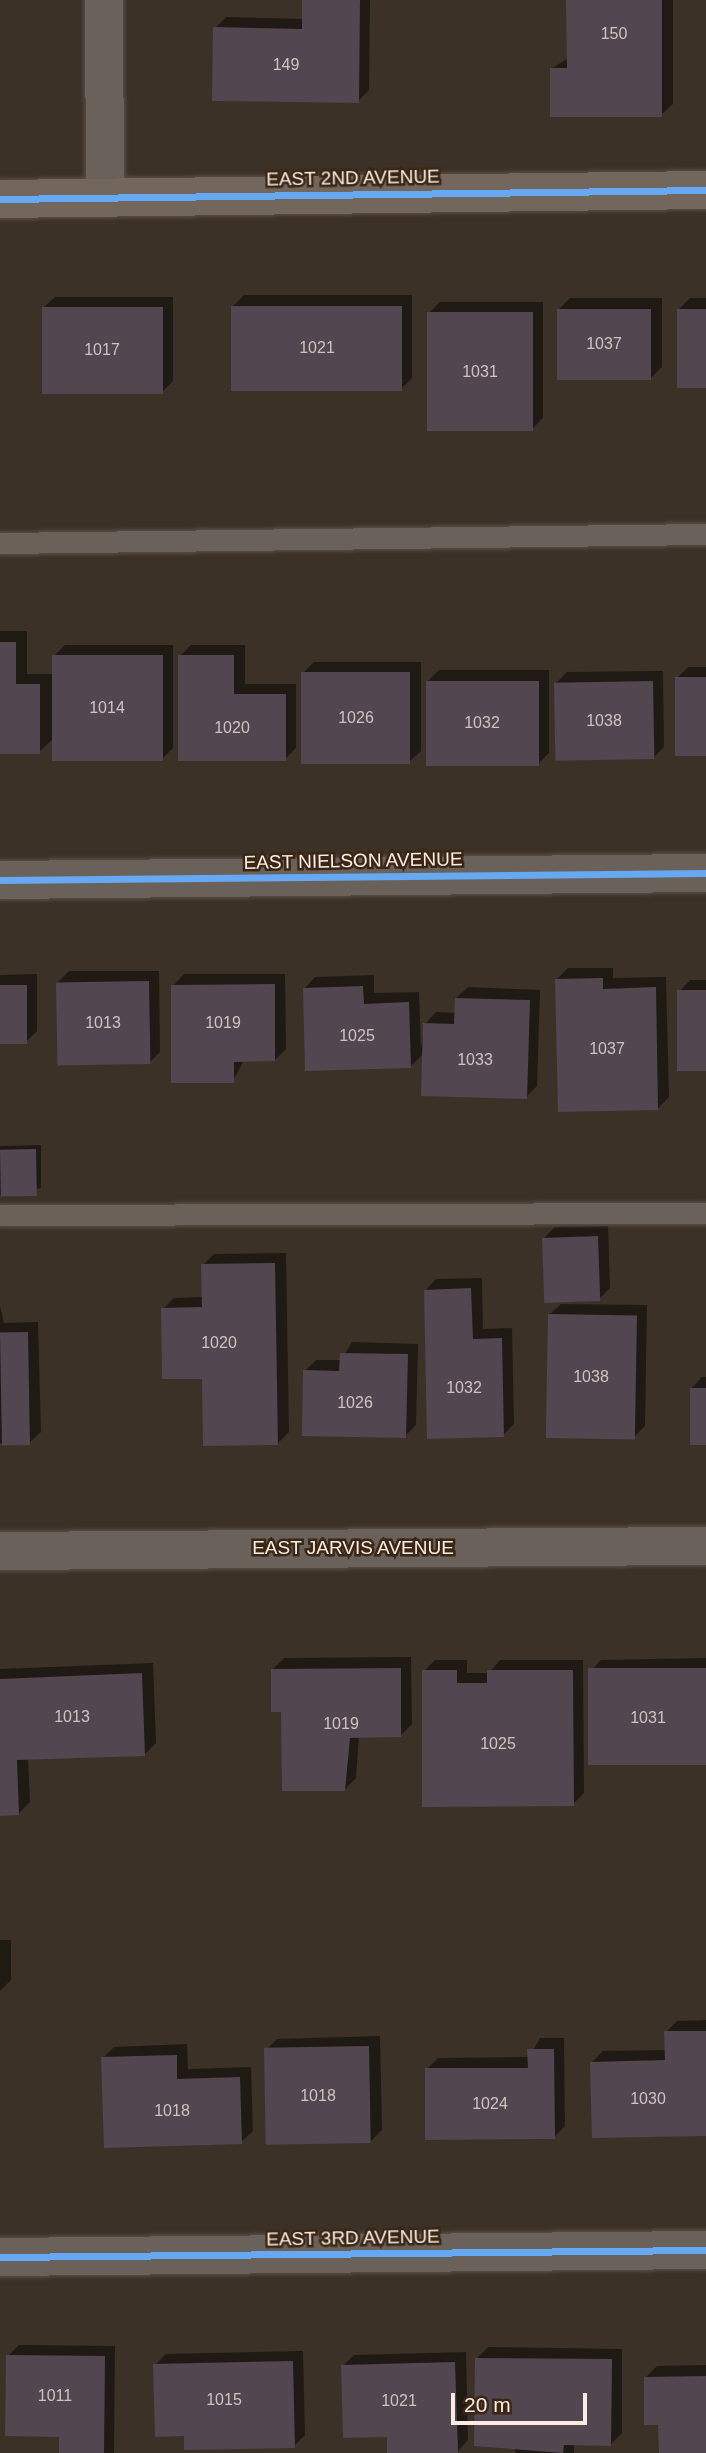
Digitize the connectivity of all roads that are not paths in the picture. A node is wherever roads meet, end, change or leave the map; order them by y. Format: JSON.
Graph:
{"nodes":[{"id":1,"x":104,"y":0,"type":"edge"},
{"id":2,"x":706,"y":190,"type":"edge"},
{"id":3,"x":105,"y":197,"type":"junction"},
{"id":4,"x":0,"y":200,"type":"edge"},
{"id":5,"x":706,"y":534,"type":"edge"},
{"id":6,"x":0,"y":543,"type":"edge"},
{"id":7,"x":706,"y":873,"type":"edge"},
{"id":8,"x":0,"y":880,"type":"edge"},
{"id":9,"x":706,"y":1213,"type":"edge"},
{"id":10,"x":0,"y":1215,"type":"edge"},
{"id":11,"x":706,"y":1546,"type":"edge"},
{"id":12,"x":0,"y":1551,"type":"edge"},
{"id":13,"x":706,"y":2250,"type":"edge"},
{"id":14,"x":0,"y":2257,"type":"edge"}],
"edges":[{"from":1,"to":3,"type":"street"},
{"from":2,"to":3,"type":"street","name":"EAST 2ND AVENUE"},
{"from":3,"to":4,"type":"street","name":"EAST 2ND AVENUE"},
{"from":5,"to":6,"type":"lane"},
{"from":7,"to":8,"type":"street","name":"EAST NIELSON AVENUE"},
{"from":9,"to":10,"type":"lane"},
{"from":11,"to":12,"type":"street","name":"EAST JARVIS AVENUE"},
{"from":13,"to":14,"type":"street","name":"EAST 3RD AVENUE"}]}
